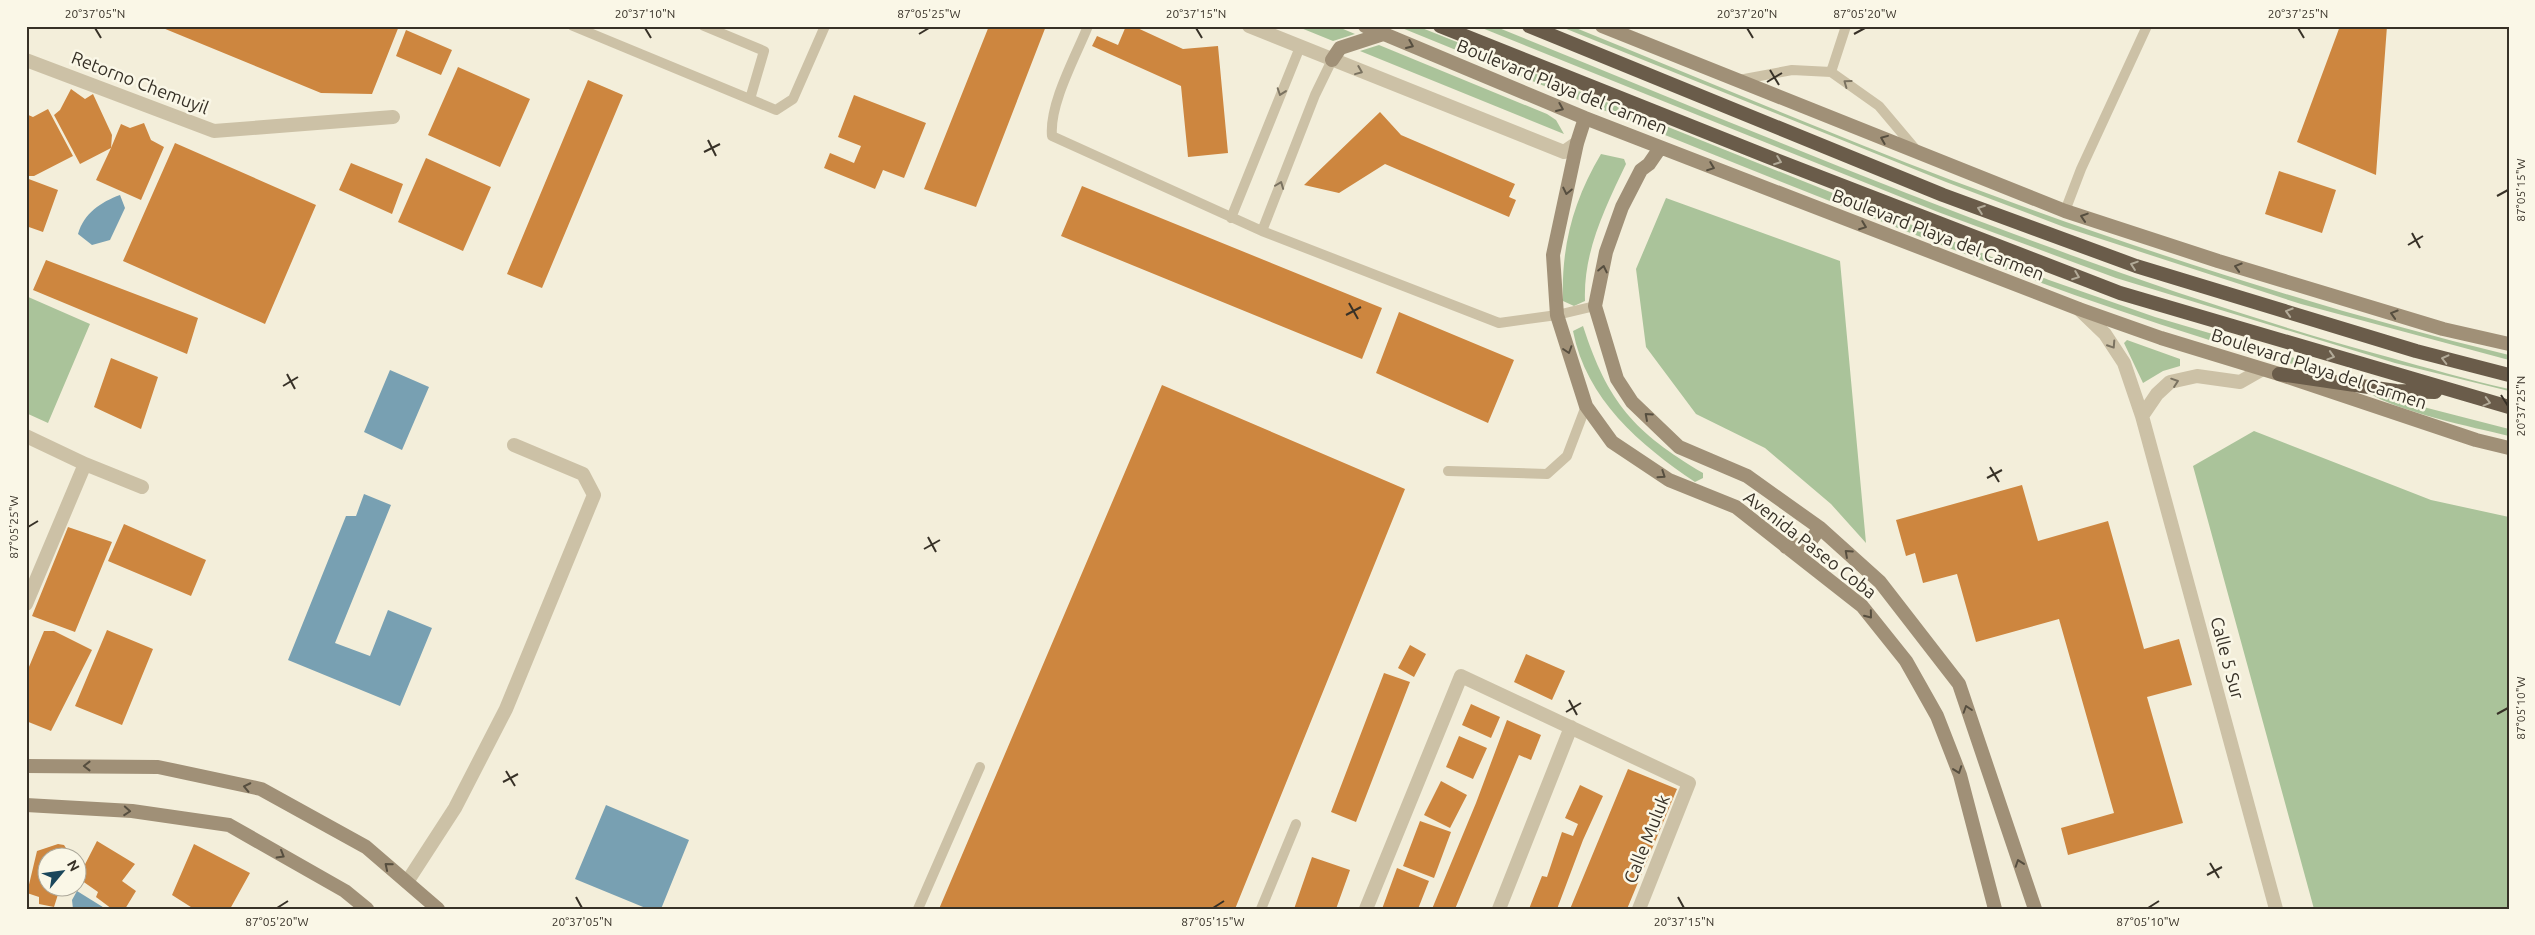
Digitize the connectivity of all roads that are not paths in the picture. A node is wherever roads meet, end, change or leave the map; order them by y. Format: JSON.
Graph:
{"nodes":[{"id":1,"x":573,"y":26,"type":"edge"},
{"id":2,"x":704,"y":26,"type":"edge"},
{"id":3,"x":825,"y":26,"type":"edge"},
{"id":4,"x":1088,"y":26,"type":"edge"},
{"id":5,"x":1249,"y":26,"type":"edge"},
{"id":6,"x":1365,"y":26,"type":"edge"},
{"id":7,"x":1440,"y":26,"type":"edge"},
{"id":8,"x":1529,"y":26,"type":"edge"},
{"id":9,"x":1602,"y":26,"type":"edge"},
{"id":10,"x":1846,"y":26,"type":"edge"},
{"id":11,"x":2147,"y":26,"type":"edge"},
{"id":12,"x":1384,"y":34,"type":"junction"},
{"id":13,"x":1300,"y":47,"type":"junction"},
{"id":14,"x":26,"y":60,"type":"edge"},
{"id":15,"x":1332,"y":60,"type":"junction"},
{"id":16,"x":1831,"y":72,"type":"junction"},
{"id":17,"x":1739,"y":80,"type":"junction"},
{"id":18,"x":750,"y":99,"type":"junction"},
{"id":19,"x":393,"y":117,"type":"dead end"},
{"id":20,"x":1585,"y":118,"type":"junction"},
{"id":21,"x":1577,"y":143,"type":"junction"},
{"id":22,"x":1660,"y":148,"type":"junction"},
{"id":23,"x":1919,"y":153,"type":"junction"},
{"id":24,"x":2065,"y":211,"type":"junction"},
{"id":25,"x":1231,"y":218,"type":"junction"},
{"id":26,"x":1262,"y":231,"type":"junction"},
{"id":27,"x":1595,"y":306,"type":"junction"},
{"id":28,"x":2079,"y":309,"type":"junction"},
{"id":29,"x":1556,"y":315,"type":"junction"},
{"id":30,"x":2509,"y":344,"type":"edge"},
{"id":31,"x":2261,"y":370,"type":"junction"},
{"id":32,"x":2279,"y":374,"type":"junction"},
{"id":33,"x":2509,"y":375,"type":"edge"},
{"id":34,"x":2455,"y":393,"type":"junction"},
{"id":35,"x":1586,"y":406,"type":"junction"},
{"id":36,"x":2509,"y":407,"type":"edge"},
{"id":37,"x":2142,"y":416,"type":"junction"},
{"id":38,"x":26,"y":436,"type":"edge"},
{"id":39,"x":514,"y":445,"type":"dead end"},
{"id":40,"x":2509,"y":448,"type":"edge"},
{"id":41,"x":85,"y":464,"type":"junction"},
{"id":42,"x":1448,"y":471,"type":"dead end"},
{"id":43,"x":142,"y":487,"type":"dead end"},
{"id":44,"x":1820,"y":528,"type":"junction"},
{"id":45,"x":1786,"y":547,"type":"junction"},
{"id":46,"x":26,"y":604,"type":"edge"},
{"id":47,"x":1571,"y":727,"type":"junction"},
{"id":48,"x":26,"y":766,"type":"edge"},
{"id":49,"x":980,"y":767,"type":"dead end"},
{"id":50,"x":26,"y":805,"type":"edge"},
{"id":51,"x":1296,"y":824,"type":"dead end"},
{"id":52,"x":407,"y":882,"type":"junction"},
{"id":53,"x":367,"y":909,"type":"edge"},
{"id":54,"x":438,"y":909,"type":"edge"},
{"id":55,"x":918,"y":909,"type":"edge"},
{"id":56,"x":1260,"y":909,"type":"edge"},
{"id":57,"x":1366,"y":909,"type":"edge"},
{"id":58,"x":1499,"y":909,"type":"edge"},
{"id":59,"x":1639,"y":909,"type":"edge"},
{"id":60,"x":1995,"y":909,"type":"edge"},
{"id":61,"x":2035,"y":909,"type":"edge"},
{"id":62,"x":2276,"y":909,"type":"edge"}],
"edges":[{"from":1,"to":18,"type":"lane"},
{"from":2,"to":18,"type":"lane"},
{"from":3,"to":18,"type":"lane"},
{"from":4,"to":25,"type":"lane"},
{"from":5,"to":13,"type":"street"},
{"from":6,"to":12,"type":"main road","name":"Boulevard Playa del Carmen"},
{"from":7,"to":34,"type":"highway","one_way":true},
{"from":33,"to":8,"type":"highway","one_way":true},
{"from":9,"to":17,"type":"main road"},
{"from":10,"to":16,"type":"lane"},
{"from":11,"to":24,"type":"lane"},
{"from":12,"to":15,"type":"main road"},
{"from":12,"to":20,"type":"main road","name":"Boulevard Playa del Carmen","one_way":true},
{"from":13,"to":15,"type":"street"},
{"from":13,"to":25,"type":"lane","one_way":true},
{"from":14,"to":19,"type":"street","name":"Retorno Chemuyil"},
{"from":15,"to":21,"type":"street","one_way":true},
{"from":26,"to":15,"type":"lane","one_way":true},
{"from":16,"to":17,"type":"lane"},
{"from":23,"to":16,"type":"lane","one_way":true},
{"from":23,"to":17,"type":"main road","one_way":true},
{"from":20,"to":21,"type":"main road","name":"Avenida Paseo Coba"},
{"from":20,"to":22,"type":"main road","name":"Boulevard Playa del Carmen"},
{"from":21,"to":29,"type":"main road","name":"Avenida Paseo Coba","one_way":true},
{"from":27,"to":22,"type":"main road","name":"Avenida Paseo Coba","one_way":true},
{"from":22,"to":28,"type":"main road","name":"Boulevard Playa del Carmen","one_way":true},
{"from":23,"to":24,"type":"main road"},
{"from":30,"to":24,"type":"main road","one_way":true},
{"from":25,"to":26,"type":"lane"},
{"from":26,"to":29,"type":"lane"},
{"from":27,"to":29,"type":"lane"},
{"from":44,"to":27,"type":"main road","name":"Avenida Paseo Coba","one_way":true},
{"from":28,"to":31,"type":"main road","name":"Boulevard Playa del Carmen"},
{"from":28,"to":37,"type":"street","name":"Calle 5 Sur","one_way":true},
{"from":29,"to":35,"type":"main road","name":"Avenida Paseo Coba","one_way":true},
{"from":31,"to":32,"type":"main road","name":"Boulevard Playa del Carmen"},
{"from":37,"to":31,"type":"street","one_way":true},
{"from":32,"to":34,"type":"highway"},
{"from":32,"to":40,"type":"main road","name":"Boulevard Playa del Carmen"},
{"from":34,"to":36,"type":"highway","one_way":true},
{"from":35,"to":42,"type":"lane"},
{"from":35,"to":45,"type":"main road","name":"Avenida Paseo Coba","one_way":true},
{"from":37,"to":62,"type":"street","name":"Calle 5 Sur"},
{"from":38,"to":41,"type":"street"},
{"from":39,"to":52,"type":"street"},
{"from":41,"to":43,"type":"street"},
{"from":41,"to":46,"type":"street"},
{"from":44,"to":45,"type":"main road"},
{"from":61,"to":44,"type":"main road","name":"Avenida Paseo Coba","one_way":true},
{"from":45,"to":60,"type":"main road","name":"Avenida Paseo Coba","one_way":true},
{"from":47,"to":57,"type":"street"},
{"from":47,"to":58,"type":"street"},
{"from":47,"to":59,"type":"street","name":"Calle Muluk"},
{"from":52,"to":48,"type":"main road","one_way":true},
{"from":49,"to":55,"type":"lane"},
{"from":50,"to":53,"type":"main road","one_way":true},
{"from":51,"to":56,"type":"lane"},
{"from":52,"to":54,"type":"main road"}]}
